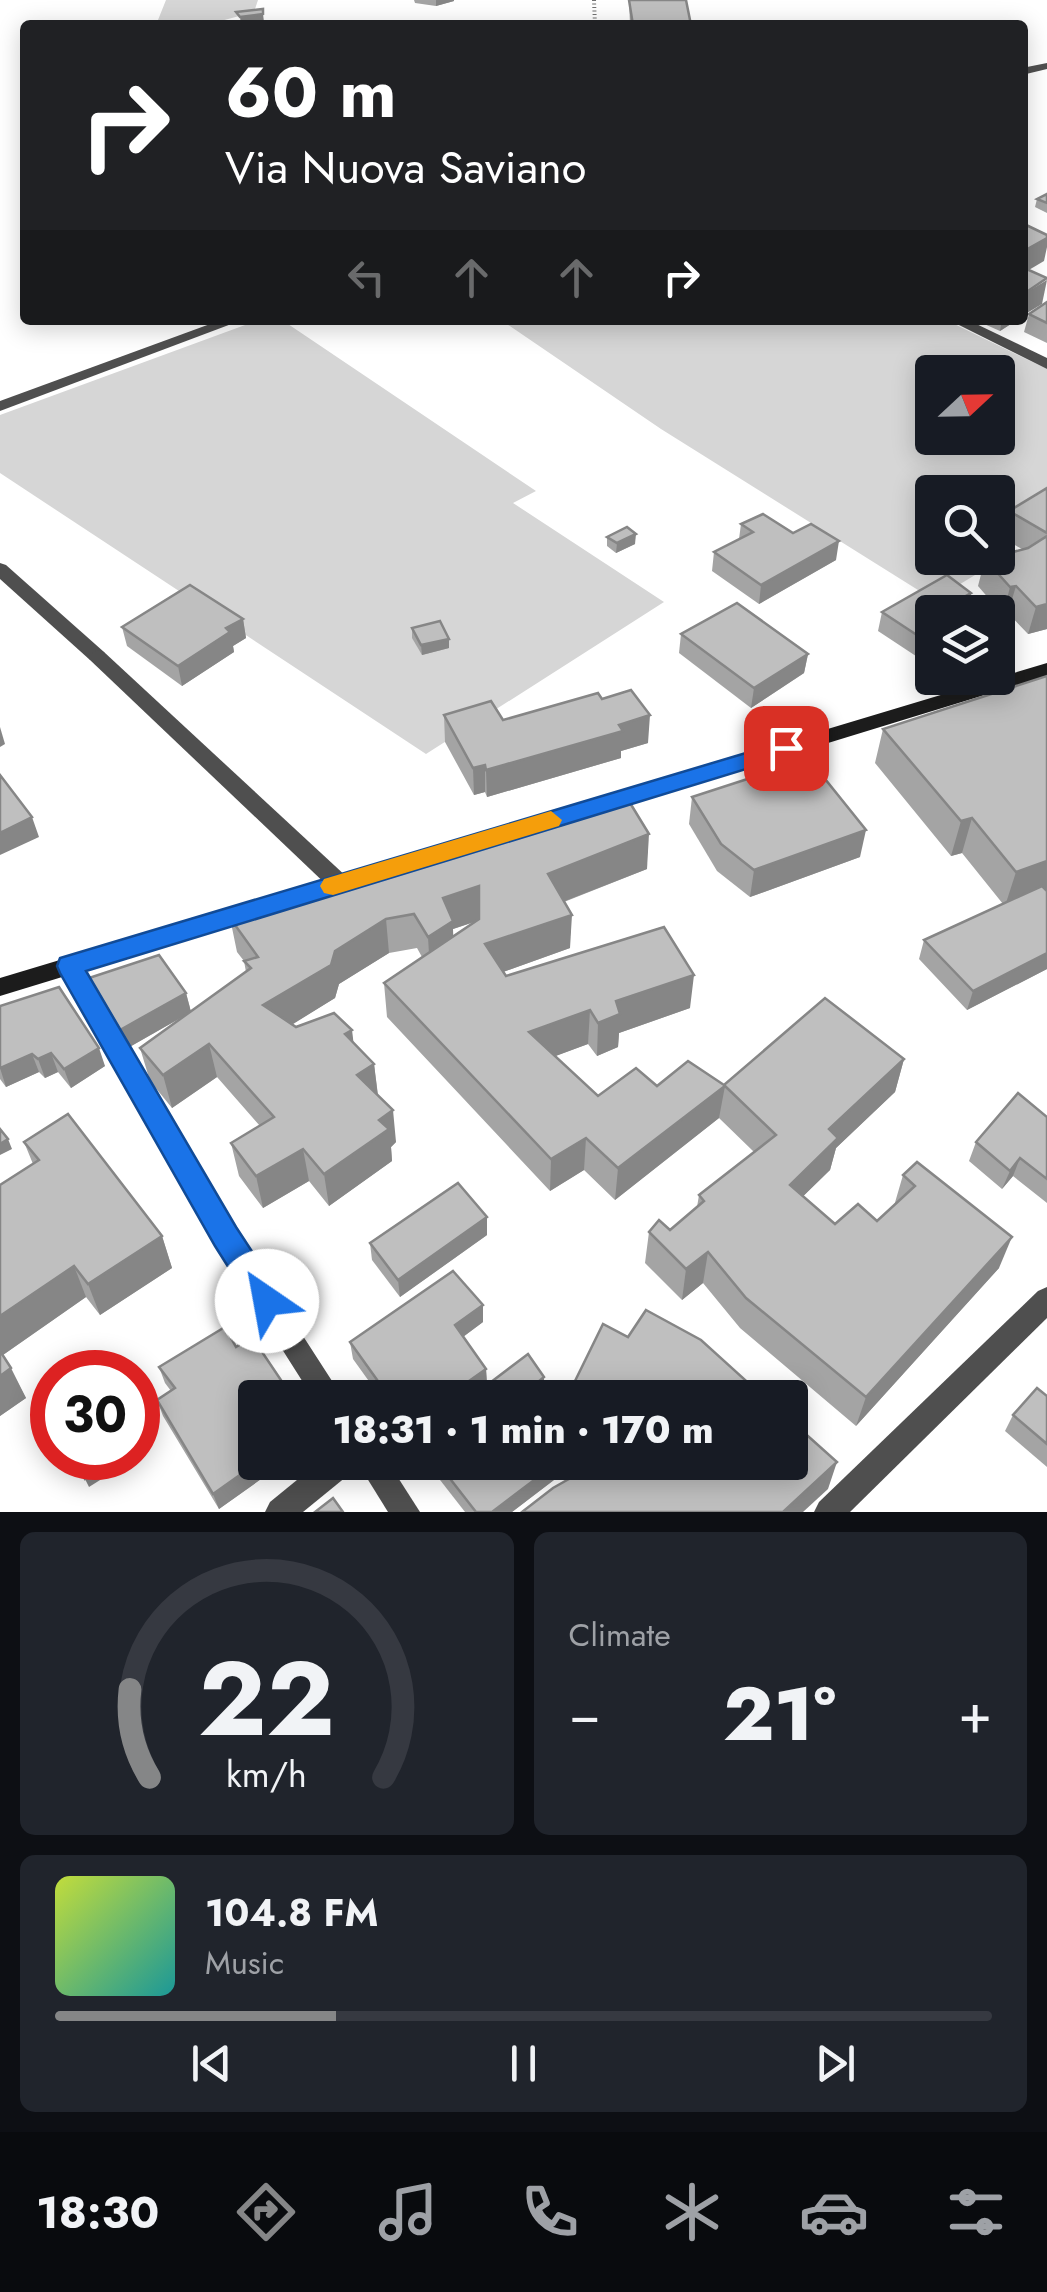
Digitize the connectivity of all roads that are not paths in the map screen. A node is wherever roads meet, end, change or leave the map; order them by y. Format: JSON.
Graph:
{"nodes":[{"id":1,"x":221,"y":325,"type":"edge"},
{"id":2,"x":966,"y":325,"type":"edge"},
{"id":3,"x":1047,"y":364,"type":"edge"},
{"id":4,"x":0,"y":406,"type":"edge"},
{"id":5,"x":0,"y":569,"type":"edge"},
{"id":6,"x":1047,"y":670,"type":"edge"},
{"id":7,"x":436,"y":855,"type":"edge"},
{"id":8,"x":350,"y":881,"type":"joint"},
{"id":9,"x":70,"y":966,"type":"junction"},
{"id":10,"x":0,"y":987,"type":"edge"},
{"id":11,"x":1047,"y":1300,"type":"edge"},
{"id":12,"x":317,"y":1380,"type":"edge"},
{"id":13,"x":320,"y":1480,"type":"edge"},
{"id":14,"x":383,"y":1480,"type":"edge"},
{"id":15,"x":280,"y":1512,"type":"edge"},
{"id":16,"x":405,"y":1512,"type":"edge"},
{"id":17,"x":829,"y":1512,"type":"edge"}],
"edges":[{"from":1,"to":4,"type":"street"},
{"from":2,"to":3,"type":"street"},
{"from":5,"to":8,"type":"street"},
{"from":6,"to":7,"type":"main road"},
{"from":8,"to":9,"type":"main road"},
{"from":9,"to":10,"type":"main road"},
{"from":9,"to":12,"type":"street"},
{"from":11,"to":17,"type":"street"},
{"from":13,"to":15,"type":"street"},
{"from":14,"to":16,"type":"street"}]}
